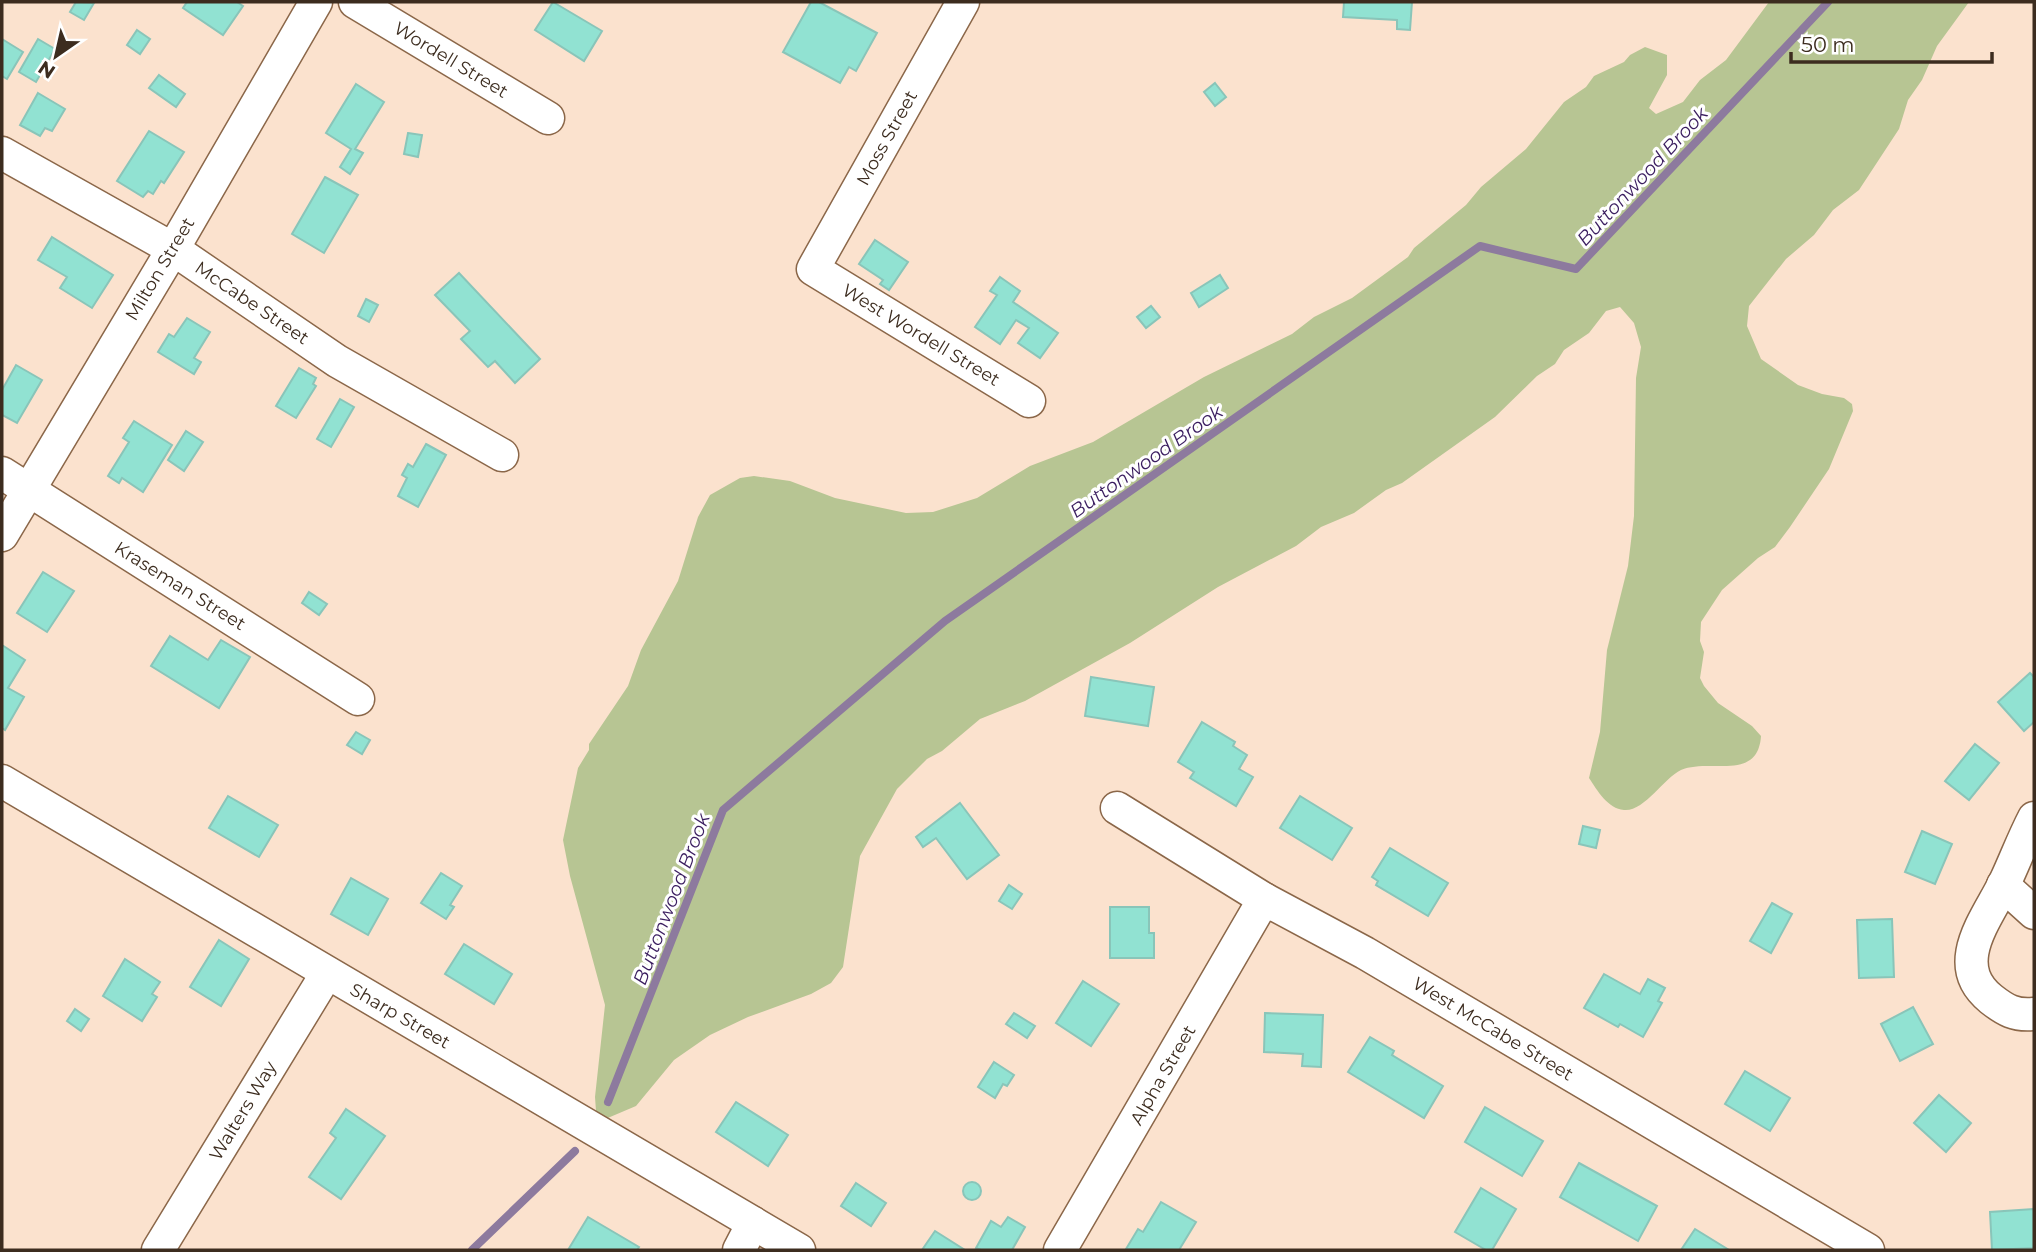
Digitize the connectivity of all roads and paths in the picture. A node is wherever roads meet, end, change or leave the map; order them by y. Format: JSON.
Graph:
{"nodes":[{"id":1,"x":316,"y":2,"type":"edge"},
{"id":2,"x":355,"y":2,"type":"edge"},
{"id":3,"x":958,"y":3,"type":"edge"},
{"id":4,"x":548,"y":118,"type":"dead end"},
{"id":5,"x":2,"y":153,"type":"edge"},
{"id":6,"x":173,"y":249,"type":"junction"},
{"id":7,"x":813,"y":270,"type":"joint"},
{"id":8,"x":1029,"y":401,"type":"dead end"},
{"id":9,"x":502,"y":455,"type":"dead end"},
{"id":10,"x":15,"y":481,"type":"edge"},
{"id":11,"x":2,"y":535,"type":"edge"},
{"id":12,"x":358,"y":699,"type":"dead end"},
{"id":13,"x":2,"y":781,"type":"edge"},
{"id":14,"x":1117,"y":808,"type":"dead end"},
{"id":15,"x":2034,"y":818,"type":"edge"},
{"id":16,"x":2003,"y":885,"type":"junction"},
{"id":17,"x":1264,"y":899,"type":"junction"},
{"id":18,"x":2034,"y":914,"type":"edge"},
{"id":19,"x":327,"y":973,"type":"junction"},
{"id":20,"x":2034,"y":1014,"type":"edge"},
{"id":21,"x":746,"y":1237,"type":"edge"},
{"id":22,"x":158,"y":1250,"type":"edge"},
{"id":23,"x":799,"y":1250,"type":"edge"},
{"id":24,"x":1060,"y":1250,"type":"edge"},
{"id":25,"x":1868,"y":1250,"type":"edge"}],
"edges":[{"from":1,"to":6,"type":"street","name":"Milton Street"},
{"from":2,"to":4,"type":"street","name":"Wordell Street"},
{"from":3,"to":7,"type":"street","name":"Moss Street"},
{"from":5,"to":6,"type":"street","name":"McCabe Street"},
{"from":6,"to":9,"type":"street","name":"McCabe Street"},
{"from":6,"to":10,"type":"street","name":"Milton Street"},
{"from":7,"to":8,"type":"street","name":"West Wordell Street"},
{"from":10,"to":11,"type":"street","name":"Milton Street"},
{"from":10,"to":12,"type":"street","name":"Kraseman Street"},
{"from":13,"to":19,"type":"street","name":"Sharp Street"},
{"from":14,"to":17,"type":"street","name":"West McCabe Street"},
{"from":15,"to":16,"type":"street"},
{"from":16,"to":18,"type":"street"},
{"from":16,"to":20,"type":"street"},
{"from":17,"to":24,"type":"street","name":"Alpha Street"},
{"from":17,"to":25,"type":"street","name":"West McCabe Street"},
{"from":19,"to":21,"type":"street","name":"Sharp Street"},
{"from":19,"to":22,"type":"street","name":"Walters Way"},
{"from":21,"to":23,"type":"street","name":"Sharp Street"}]}
